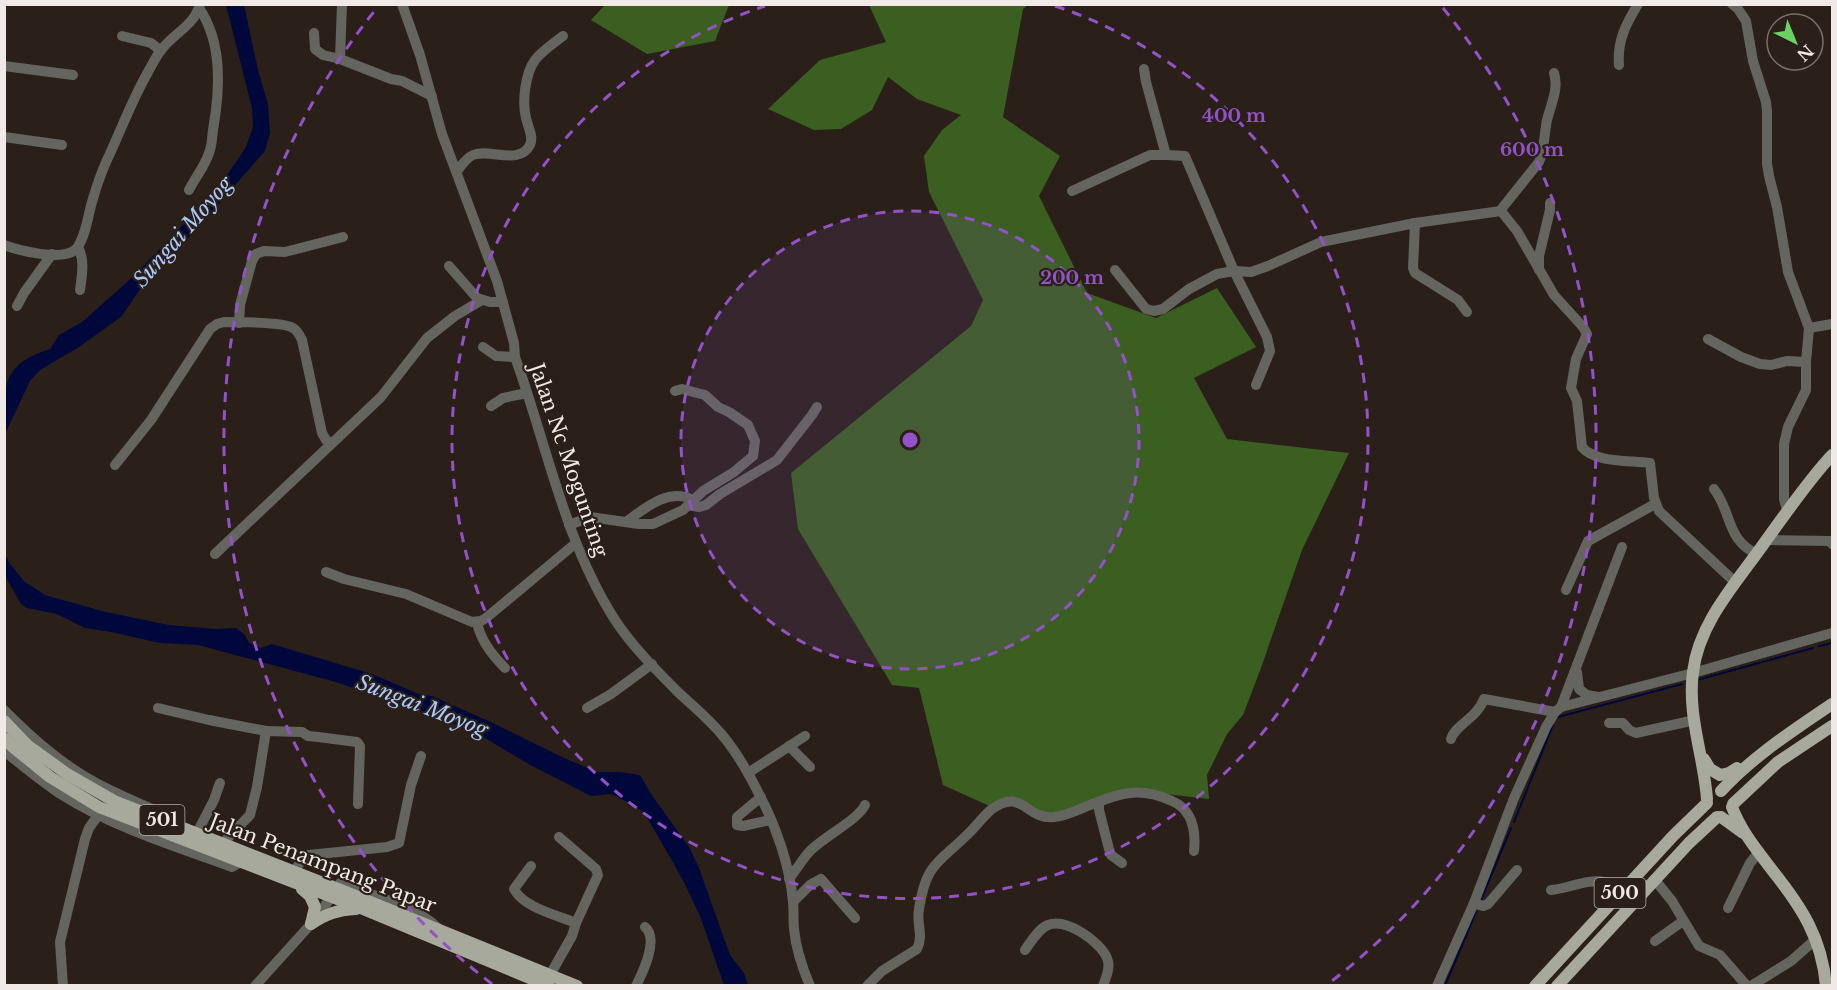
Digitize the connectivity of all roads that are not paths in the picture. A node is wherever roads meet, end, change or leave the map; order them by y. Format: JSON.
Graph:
{"nodes":[{"id":1,"x":342,"y":4,"type":"edge"},
{"id":2,"x":402,"y":4,"type":"edge"},
{"id":3,"x":1638,"y":4,"type":"edge"},
{"id":4,"x":1732,"y":4,"type":"edge"},
{"id":5,"x":200,"y":6,"type":"edge"},
{"id":6,"x":314,"y":33,"type":"dead end"},
{"id":7,"x":122,"y":36,"type":"dead end"},
{"id":8,"x":563,"y":36,"type":"dead end"},
{"id":9,"x":160,"y":50,"type":"junction"},
{"id":10,"x":340,"y":59,"type":"junction"},
{"id":11,"x":1619,"y":65,"type":"dead end"},
{"id":12,"x":4,"y":66,"type":"edge"},
{"id":13,"x":1144,"y":69,"type":"dead end"},
{"id":14,"x":1554,"y":73,"type":"dead end"},
{"id":15,"x":73,"y":75,"type":"dead end"},
{"id":16,"x":432,"y":96,"type":"junction"},
{"id":17,"x":4,"y":136,"type":"edge"},
{"id":18,"x":62,"y":145,"type":"dead end"},
{"id":19,"x":1167,"y":155,"type":"junction"},
{"id":20,"x":457,"y":171,"type":"junction"},
{"id":21,"x":189,"y":190,"type":"dead end"},
{"id":22,"x":1072,"y":191,"type":"dead end"},
{"id":23,"x":1550,"y":203,"type":"dead end"},
{"id":24,"x":1501,"y":211,"type":"junction"},
{"id":25,"x":1415,"y":223,"type":"junction"},
{"id":26,"x":343,"y":237,"type":"dead end"},
{"id":27,"x":4,"y":245,"type":"edge"},
{"id":28,"x":78,"y":247,"type":"junction"},
{"id":29,"x":52,"y":254,"type":"junction"},
{"id":30,"x":449,"y":266,"type":"dead end"},
{"id":31,"x":1115,"y":270,"type":"dead end"},
{"id":32,"x":1539,"y":270,"type":"junction"},
{"id":33,"x":1234,"y":271,"type":"junction"},
{"id":34,"x":80,"y":290,"type":"dead end"},
{"id":35,"x":482,"y":300,"type":"junction"},
{"id":36,"x":503,"y":302,"type":"junction"},
{"id":37,"x":17,"y":306,"type":"dead end"},
{"id":38,"x":1467,"y":312,"type":"dead end"},
{"id":39,"x":240,"y":323,"type":"junction"},
{"id":40,"x":1833,"y":324,"type":"edge"},
{"id":41,"x":1809,"y":328,"type":"junction"},
{"id":42,"x":1708,"y":339,"type":"dead end"},
{"id":43,"x":483,"y":346,"type":"dead end"},
{"id":44,"x":515,"y":357,"type":"junction"},
{"id":45,"x":1806,"y":362,"type":"junction"},
{"id":46,"x":1256,"y":385,"type":"dead end"},
{"id":47,"x":675,"y":391,"type":"dead end"},
{"id":48,"x":527,"y":393,"type":"junction"},
{"id":49,"x":490,"y":406,"type":"dead end"},
{"id":50,"x":817,"y":407,"type":"dead end"},
{"id":51,"x":332,"y":443,"type":"junction"},
{"id":52,"x":1833,"y":455,"type":"edge"},
{"id":53,"x":115,"y":465,"type":"dead end"},
{"id":54,"x":1714,"y":489,"type":"dead end"},
{"id":55,"x":691,"y":502,"type":"junction"},
{"id":56,"x":1655,"y":504,"type":"junction"},
{"id":57,"x":1787,"y":510,"type":"junction"},
{"id":58,"x":626,"y":522,"type":"junction"},
{"id":59,"x":569,"y":525,"type":"junction"},
{"id":60,"x":1767,"y":540,"type":"junction"},
{"id":61,"x":576,"y":543,"type":"junction"},
{"id":62,"x":1833,"y":544,"type":"edge"},
{"id":63,"x":1622,"y":547,"type":"dead end"},
{"id":64,"x":214,"y":554,"type":"dead end"},
{"id":65,"x":1757,"y":554,"type":"junction"},
{"id":66,"x":326,"y":572,"type":"dead end"},
{"id":67,"x":1736,"y":583,"type":"junction"},
{"id":68,"x":1566,"y":590,"type":"dead end"},
{"id":69,"x":477,"y":622,"type":"junction"},
{"id":70,"x":1833,"y":633,"type":"edge"},
{"id":71,"x":652,"y":664,"type":"junction"},
{"id":72,"x":505,"y":668,"type":"dead end"},
{"id":73,"x":1576,"y":669,"type":"junction"},
{"id":74,"x":1693,"y":673,"type":"junction"},
{"id":75,"x":1599,"y":697,"type":"junction"},
{"id":76,"x":1833,"y":704,"type":"edge"},
{"id":77,"x":158,"y":708,"type":"dead end"},
{"id":78,"x":587,"y":708,"type":"dead end"},
{"id":79,"x":1558,"y":709,"type":"junction"},
{"id":80,"x":4,"y":710,"type":"edge"},
{"id":81,"x":1695,"y":720,"type":"junction"},
{"id":82,"x":4,"y":721,"type":"edge"},
{"id":83,"x":1609,"y":723,"type":"dead end"},
{"id":84,"x":1833,"y":726,"type":"edge"},
{"id":85,"x":266,"y":731,"type":"junction"},
{"id":86,"x":805,"y":736,"type":"dead end"},
{"id":87,"x":4,"y":738,"type":"edge"},
{"id":88,"x":1451,"y":739,"type":"dead end"},
{"id":89,"x":1779,"y":741,"type":"junction"},
{"id":90,"x":789,"y":746,"type":"junction"},
{"id":91,"x":4,"y":751,"type":"edge"},
{"id":92,"x":1702,"y":755,"type":"junction"},
{"id":93,"x":422,"y":756,"type":"dead end"},
{"id":94,"x":810,"y":767,"type":"dead end"},
{"id":95,"x":748,"y":773,"type":"junction"},
{"id":96,"x":220,"y":783,"type":"dead end"},
{"id":97,"x":1721,"y":791,"type":"junction"},
{"id":98,"x":761,"y":797,"type":"junction"},
{"id":99,"x":1707,"y":801,"type":"junction"},
{"id":100,"x":1099,"y":802,"type":"junction"},
{"id":101,"x":358,"y":804,"type":"dead end"},
{"id":102,"x":865,"y":805,"type":"dead end"},
{"id":103,"x":1732,"y":806,"type":"junction"},
{"id":104,"x":99,"y":814,"type":"junction"},
{"id":105,"x":1719,"y":817,"type":"junction"},
{"id":106,"x":770,"y":820,"type":"junction"},
{"id":107,"x":199,"y":829,"type":"junction"},
{"id":108,"x":1744,"y":834,"type":"junction"},
{"id":109,"x":559,"y":837,"type":"dead end"},
{"id":110,"x":226,"y":840,"type":"junction"},
{"id":111,"x":1194,"y":851,"type":"dead end"},
{"id":112,"x":1759,"y":852,"type":"junction"},
{"id":113,"x":239,"y":863,"type":"junction"},
{"id":114,"x":1122,"y":863,"type":"dead end"},
{"id":115,"x":531,"y":866,"type":"dead end"},
{"id":116,"x":297,"y":867,"type":"junction"},
{"id":117,"x":1516,"y":870,"type":"dead end"},
{"id":118,"x":789,"y":879,"type":"junction"},
{"id":119,"x":1655,"y":880,"type":"junction"},
{"id":120,"x":297,"y":885,"type":"junction"},
{"id":121,"x":1551,"y":890,"type":"dead end"},
{"id":122,"x":1621,"y":892,"type":"junction"},
{"id":123,"x":334,"y":893,"type":"junction"},
{"id":124,"x":793,"y":902,"type":"junction"},
{"id":125,"x":1474,"y":903,"type":"junction"},
{"id":126,"x":1728,"y":908,"type":"dead end"},
{"id":127,"x":363,"y":909,"type":"junction"},
{"id":128,"x":855,"y":918,"type":"dead end"},
{"id":129,"x":1683,"y":921,"type":"junction"},
{"id":130,"x":576,"y":923,"type":"junction"},
{"id":131,"x":310,"y":924,"type":"junction"},
{"id":132,"x":645,"y":927,"type":"dead end"},
{"id":133,"x":439,"y":929,"type":"junction"},
{"id":134,"x":1816,"y":939,"type":"junction"},
{"id":135,"x":1655,"y":941,"type":"dead end"},
{"id":136,"x":1025,"y":950,"type":"dead end"},
{"id":137,"x":549,"y":980,"type":"edge"},
{"id":138,"x":63,"y":986,"type":"edge"},
{"id":139,"x":255,"y":986,"type":"edge"},
{"id":140,"x":577,"y":986,"type":"edge"},
{"id":141,"x":636,"y":986,"type":"edge"},
{"id":142,"x":810,"y":986,"type":"edge"},
{"id":143,"x":867,"y":986,"type":"edge"},
{"id":144,"x":1103,"y":986,"type":"edge"},
{"id":145,"x":1437,"y":986,"type":"edge"},
{"id":146,"x":1535,"y":986,"type":"edge"},
{"id":147,"x":1557,"y":986,"type":"edge"},
{"id":148,"x":1749,"y":986,"type":"edge"},
{"id":149,"x":1826,"y":986,"type":"edge"}],
"edges":[{"from":1,"to":10,"type":"street"},
{"from":2,"to":16,"type":"street","name":"Jalan Nc Mogunting"},
{"from":3,"to":11,"type":"street"},
{"from":4,"to":41,"type":"street"},
{"from":5,"to":9,"type":"street"},
{"from":5,"to":21,"type":"street"},
{"from":6,"to":10,"type":"street"},
{"from":7,"to":9,"type":"street"},
{"from":8,"to":20,"type":"street"},
{"from":9,"to":28,"type":"street"},
{"from":10,"to":16,"type":"street"},
{"from":12,"to":15,"type":"street"},
{"from":13,"to":19,"type":"street"},
{"from":14,"to":24,"type":"street"},
{"from":16,"to":20,"type":"street","name":"Jalan Nc Mogunting"},
{"from":17,"to":18,"type":"street"},
{"from":19,"to":22,"type":"street"},
{"from":19,"to":33,"type":"street"},
{"from":20,"to":36,"type":"street","name":"Jalan Nc Mogunting"},
{"from":23,"to":32,"type":"street"},
{"from":24,"to":25,"type":"street"},
{"from":24,"to":32,"type":"street"},
{"from":25,"to":33,"type":"street"},
{"from":25,"to":38,"type":"street"},
{"from":26,"to":39,"type":"street"},
{"from":27,"to":29,"type":"street"},
{"from":28,"to":29,"type":"street"},
{"from":28,"to":34,"type":"street"},
{"from":29,"to":37,"type":"street"},
{"from":30,"to":35,"type":"street"},
{"from":31,"to":33,"type":"street"},
{"from":32,"to":56,"type":"street"},
{"from":33,"to":46,"type":"street"},
{"from":35,"to":36,"type":"street"},
{"from":35,"to":51,"type":"street"},
{"from":36,"to":44,"type":"street","name":"Jalan Nc Mogunting"},
{"from":39,"to":51,"type":"street"},
{"from":39,"to":53,"type":"street"},
{"from":40,"to":41,"type":"street"},
{"from":41,"to":45,"type":"street"},
{"from":42,"to":45,"type":"street"},
{"from":43,"to":44,"type":"street"},
{"from":44,"to":48,"type":"street","name":"Jalan Nc Mogunting"},
{"from":45,"to":57,"type":"street"},
{"from":47,"to":55,"type":"street"},
{"from":48,"to":49,"type":"street"},
{"from":48,"to":59,"type":"street","name":"Jalan Nc Mogunting"},
{"from":50,"to":55,"type":"street"},
{"from":51,"to":64,"type":"street"},
{"from":52,"to":57,"type":"main road"},
{"from":54,"to":65,"type":"street"},
{"from":55,"to":58,"type":"street"},
{"from":55,"to":58,"type":"street"},
{"from":56,"to":67,"type":"street"},
{"from":56,"to":68,"type":"street"},
{"from":57,"to":60,"type":"main road"},
{"from":58,"to":59,"type":"street"},
{"from":59,"to":61,"type":"street","name":"Jalan Nc Mogunting"},
{"from":60,"to":62,"type":"street"},
{"from":60,"to":65,"type":"main road"},
{"from":61,"to":69,"type":"street"},
{"from":61,"to":71,"type":"street","name":"Jalan Nc Mogunting"},
{"from":63,"to":73,"type":"street"},
{"from":65,"to":67,"type":"main road"},
{"from":66,"to":69,"type":"street"},
{"from":67,"to":74,"type":"main road"},
{"from":69,"to":72,"type":"street"},
{"from":70,"to":74,"type":"street"},
{"from":71,"to":78,"type":"street"},
{"from":71,"to":95,"type":"street","name":"Jalan Nc Mogunting"},
{"from":73,"to":75,"type":"street"},
{"from":73,"to":79,"type":"street"},
{"from":74,"to":75,"type":"street"},
{"from":74,"to":81,"type":"main road"},
{"from":75,"to":79,"type":"street"},
{"from":76,"to":89,"type":"main road","number":"500"},
{"from":77,"to":85,"type":"street"},
{"from":79,"to":88,"type":"street"},
{"from":79,"to":125,"type":"street"},
{"from":80,"to":107,"type":"street"},
{"from":81,"to":83,"type":"street"},
{"from":81,"to":92,"type":"main road"},
{"from":82,"to":123,"type":"main road","name":"Jalan Penampang Papar","number":"501"},
{"from":84,"to":103,"type":"main road","number":"500"},
{"from":85,"to":101,"type":"street"},
{"from":85,"to":110,"type":"street"},
{"from":86,"to":90,"type":"street"},
{"from":87,"to":113,"type":"main road","name":"Jalan Penampang Papar","number":"501"},
{"from":89,"to":92,"type":"main road"},
{"from":89,"to":97,"type":"main road","number":"500"},
{"from":90,"to":94,"type":"street"},
{"from":90,"to":95,"type":"street"},
{"from":91,"to":104,"type":"street"},
{"from":92,"to":99,"type":"main road"},
{"from":93,"to":116,"type":"street"},
{"from":95,"to":98,"type":"street","name":"Jalan Nc Mogunting"},
{"from":96,"to":107,"type":"street"},
{"from":97,"to":99,"type":"main road","number":"500"},
{"from":97,"to":103,"type":"main road"},
{"from":98,"to":106,"type":"street","name":"Jalan Nc Mogunting"},
{"from":98,"to":106,"type":"street"},
{"from":99,"to":105,"type":"main road"},
{"from":99,"to":122,"type":"main road","number":"500"},
{"from":100,"to":111,"type":"street"},
{"from":100,"to":114,"type":"street"},
{"from":100,"to":143,"type":"street"},
{"from":102,"to":118,"type":"street"},
{"from":103,"to":105,"type":"main road","number":"500"},
{"from":103,"to":108,"type":"main road"},
{"from":104,"to":113,"type":"street"},
{"from":104,"to":138,"type":"street"},
{"from":105,"to":108,"type":"main road"},
{"from":105,"to":119,"type":"main road","number":"500"},
{"from":106,"to":118,"type":"street","name":"Jalan Nc Mogunting"},
{"from":107,"to":110,"type":"street"},
{"from":108,"to":112,"type":"main road"},
{"from":109,"to":130,"type":"street"},
{"from":110,"to":116,"type":"street"},
{"from":112,"to":126,"type":"street"},
{"from":112,"to":134,"type":"main road"},
{"from":113,"to":120,"type":"main road","name":"Jalan Penampang Papar","number":"501"},
{"from":115,"to":130,"type":"street"},
{"from":116,"to":133,"type":"street"},
{"from":117,"to":125,"type":"street"},
{"from":118,"to":124,"type":"street","name":"Jalan Nc Mogunting"},
{"from":119,"to":129,"type":"street"},
{"from":119,"to":147,"type":"main road","number":"500"},
{"from":120,"to":123,"type":"main road","name":"Jalan Penampang Papar","number":"501"},
{"from":120,"to":131,"type":"main road"},
{"from":121,"to":122,"type":"street"},
{"from":122,"to":146,"type":"main road","number":"500"},
{"from":123,"to":127,"type":"main road","name":"Jalan Penampang Papar","number":"501"},
{"from":123,"to":131,"type":"street"},
{"from":123,"to":133,"type":"main road","name":"Jalan Penampang Papar","number":"501"},
{"from":124,"to":128,"type":"street"},
{"from":124,"to":142,"type":"street","name":"Jalan Nc Mogunting"},
{"from":125,"to":145,"type":"street"},
{"from":127,"to":131,"type":"main road"},
{"from":127,"to":137,"type":"main road","name":"Jalan Penampang Papar","number":"501"},
{"from":129,"to":135,"type":"street"},
{"from":129,"to":148,"type":"street"},
{"from":130,"to":137,"type":"street"},
{"from":131,"to":139,"type":"street"},
{"from":132,"to":141,"type":"street"},
{"from":133,"to":137,"type":"main road","name":"Jalan Penampang Papar","number":"501"},
{"from":134,"to":148,"type":"street"},
{"from":134,"to":149,"type":"main road"},
{"from":136,"to":144,"type":"street"},
{"from":137,"to":140,"type":"main road","name":"Jalan Penampang Papar","number":"501"}]}
